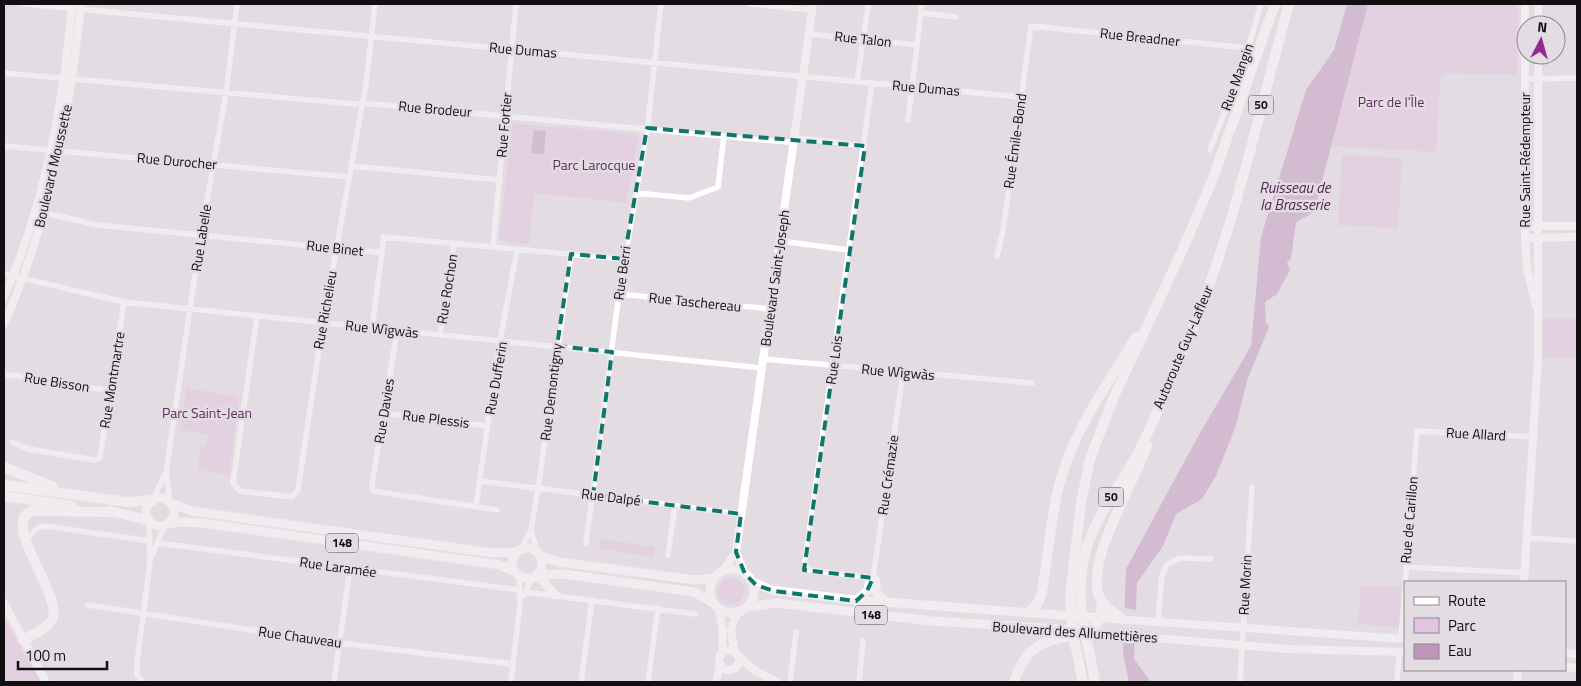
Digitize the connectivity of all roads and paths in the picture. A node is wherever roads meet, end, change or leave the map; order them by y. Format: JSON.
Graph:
{"nodes":[{"id":1,"x":24,"y":4,"type":"edge"},
{"id":2,"x":237,"y":4,"type":"edge"},
{"id":3,"x":375,"y":4,"type":"edge"},
{"id":4,"x":516,"y":4,"type":"edge"},
{"id":5,"x":661,"y":4,"type":"edge"},
{"id":6,"x":750,"y":4,"type":"edge"},
{"id":7,"x":922,"y":4,"type":"edge"},
{"id":8,"x":1261,"y":4,"type":"edge"},
{"id":9,"x":1275,"y":4,"type":"edge"},
{"id":10,"x":1289,"y":4,"type":"edge"},
{"id":11,"x":1525,"y":4,"type":"edge"},
{"id":12,"x":868,"y":6,"type":"dead end"},
{"id":13,"x":76,"y":7,"type":"edge"},
{"id":14,"x":812,"y":7,"type":"edge"},
{"id":15,"x":921,"y":13,"type":"junction"},
{"id":16,"x":956,"y":17,"type":"dead end"},
{"id":17,"x":235,"y":24,"type":"junction"},
{"id":18,"x":1031,"y":26,"type":"joint"},
{"id":19,"x":809,"y":34,"type":"junction"},
{"id":20,"x":372,"y":37,"type":"junction"},
{"id":21,"x":863,"y":39,"type":"junction"},
{"id":22,"x":918,"y":45,"type":"junction"},
{"id":23,"x":1248,"y":48,"type":"junction"},
{"id":24,"x":511,"y":49,"type":"junction"},
{"id":25,"x":654,"y":64,"type":"junction"},
{"id":26,"x":1538,"y":65,"type":"edge"},
{"id":27,"x":4,"y":73,"type":"edge"},
{"id":28,"x":803,"y":78,"type":"junction"},
{"id":29,"x":1538,"y":78,"type":"junction"},
{"id":30,"x":1577,"y":78,"type":"edge"},
{"id":31,"x":68,"y":79,"type":"junction"},
{"id":32,"x":1525,"y":79,"type":"junction"},
{"id":33,"x":857,"y":82,"type":"junction"},
{"id":34,"x":872,"y":83,"type":"junction"},
{"id":35,"x":912,"y":87,"type":"junction"},
{"id":36,"x":226,"y":93,"type":"junction"},
{"id":37,"x":1022,"y":97,"type":"junction"},
{"id":38,"x":362,"y":104,"type":"junction"},
{"id":39,"x":505,"y":115,"type":"junction"},
{"id":40,"x":908,"y":120,"type":"dead end"},
{"id":41,"x":647,"y":128,"type":"junction"},
{"id":42,"x":724,"y":135,"type":"junction"},
{"id":43,"x":794,"y":140,"type":"junction"},
{"id":44,"x":4,"y":146,"type":"edge"},
{"id":45,"x":865,"y":146,"type":"junction"},
{"id":46,"x":55,"y":150,"type":"junction"},
{"id":47,"x":1210,"y":150,"type":"dead end"},
{"id":48,"x":213,"y":164,"type":"junction"},
{"id":49,"x":351,"y":166,"type":"junction"},
{"id":50,"x":349,"y":177,"type":"junction"},
{"id":51,"x":500,"y":180,"type":"junction"},
{"id":52,"x":636,"y":193,"type":"junction"},
{"id":53,"x":34,"y":210,"type":"junction"},
{"id":54,"x":44,"y":213,"type":"junction"},
{"id":55,"x":1525,"y":226,"type":"junction"},
{"id":56,"x":1538,"y":226,"type":"junction"},
{"id":57,"x":1577,"y":226,"type":"edge"},
{"id":58,"x":201,"y":234,"type":"junction"},
{"id":59,"x":1577,"y":237,"type":"edge"},
{"id":60,"x":1525,"y":238,"type":"junction"},
{"id":61,"x":1538,"y":238,"type":"junction"},
{"id":62,"x":780,"y":242,"type":"junction"},
{"id":63,"x":454,"y":244,"type":"junction"},
{"id":64,"x":493,"y":247,"type":"junction"},
{"id":65,"x":336,"y":248,"type":"junction"},
{"id":66,"x":517,"y":250,"type":"junction"},
{"id":67,"x":849,"y":250,"type":"junction"},
{"id":68,"x":382,"y":252,"type":"junction"},
{"id":69,"x":571,"y":254,"type":"junction"},
{"id":70,"x":997,"y":256,"type":"dead end"},
{"id":71,"x":624,"y":259,"type":"junction"},
{"id":72,"x":4,"y":274,"type":"edge"},
{"id":73,"x":12,"y":278,"type":"junction"},
{"id":74,"x":23,"y":280,"type":"junction"},
{"id":75,"x":1168,"y":282,"type":"junction"},
{"id":76,"x":619,"y":294,"type":"junction"},
{"id":77,"x":4,"y":297,"type":"edge"},
{"id":78,"x":124,"y":302,"type":"junction"},
{"id":79,"x":190,"y":308,"type":"junction"},
{"id":80,"x":770,"y":310,"type":"junction"},
{"id":81,"x":257,"y":316,"type":"junction"},
{"id":82,"x":1538,"y":316,"type":"junction"},
{"id":83,"x":323,"y":323,"type":"junction"},
{"id":84,"x":4,"y":324,"type":"edge"},
{"id":85,"x":372,"y":328,"type":"junction"},
{"id":86,"x":397,"y":331,"type":"junction"},
{"id":87,"x":440,"y":335,"type":"junction"},
{"id":88,"x":502,"y":340,"type":"junction"},
{"id":89,"x":557,"y":346,"type":"junction"},
{"id":90,"x":612,"y":352,"type":"junction"},
{"id":91,"x":764,"y":359,"type":"junction"},
{"id":92,"x":833,"y":367,"type":"junction"},
{"id":93,"x":762,"y":368,"type":"junction"},
{"id":94,"x":902,"y":373,"type":"junction"},
{"id":95,"x":4,"y":374,"type":"edge"},
{"id":96,"x":1032,"y":383,"type":"dead end"},
{"id":97,"x":111,"y":391,"type":"junction"},
{"id":98,"x":1164,"y":394,"type":"junction"},
{"id":99,"x":384,"y":413,"type":"junction"},
{"id":100,"x":487,"y":426,"type":"junction"},
{"id":101,"x":1417,"y":431,"type":"joint"},
{"id":102,"x":1534,"y":437,"type":"junction"},
{"id":103,"x":12,"y":442,"type":"dead end"},
{"id":104,"x":4,"y":467,"type":"edge"},
{"id":105,"x":166,"y":472,"type":"junction"},
{"id":106,"x":480,"y":481,"type":"junction"},
{"id":107,"x":4,"y":485,"type":"edge"},
{"id":108,"x":1252,"y":487,"type":"dead end"},
{"id":109,"x":538,"y":488,"type":"junction"},
{"id":110,"x":593,"y":495,"type":"junction"},
{"id":111,"x":4,"y":496,"type":"edge"},
{"id":112,"x":90,"y":497,"type":"junction"},
{"id":113,"x":153,"y":499,"type":"junction"},
{"id":114,"x":171,"y":503,"type":"junction"},
{"id":115,"x":476,"y":506,"type":"junction"},
{"id":116,"x":675,"y":506,"type":"junction"},
{"id":117,"x":497,"y":510,"type":"dead end"},
{"id":118,"x":115,"y":512,"type":"junction"},
{"id":119,"x":741,"y":514,"type":"junction"},
{"id":120,"x":149,"y":521,"type":"junction"},
{"id":121,"x":166,"y":525,"type":"junction"},
{"id":122,"x":531,"y":530,"type":"junction"},
{"id":123,"x":30,"y":535,"type":"dead end"},
{"id":124,"x":1528,"y":538,"type":"junction"},
{"id":125,"x":150,"y":541,"type":"junction"},
{"id":126,"x":1577,"y":541,"type":"edge"},
{"id":127,"x":158,"y":543,"type":"junction"},
{"id":128,"x":586,"y":543,"type":"dead end"},
{"id":129,"x":519,"y":551,"type":"junction"},
{"id":130,"x":736,"y":552,"type":"junction"},
{"id":131,"x":539,"y":555,"type":"junction"},
{"id":132,"x":668,"y":555,"type":"dead end"},
{"id":133,"x":1211,"y":559,"type":"dead end"},
{"id":134,"x":150,"y":562,"type":"junction"},
{"id":135,"x":1406,"y":567,"type":"junction"},
{"id":136,"x":350,"y":568,"type":"junction"},
{"id":137,"x":722,"y":571,"type":"junction"},
{"id":138,"x":1525,"y":573,"type":"junction"},
{"id":139,"x":517,"y":574,"type":"junction"},
{"id":140,"x":745,"y":574,"type":"junction"},
{"id":141,"x":535,"y":576,"type":"junction"},
{"id":142,"x":714,"y":578,"type":"junction"},
{"id":143,"x":873,"y":578,"type":"junction"},
{"id":144,"x":1405,"y":581,"type":"edge"},
{"id":145,"x":1524,"y":581,"type":"edge"},
{"id":146,"x":751,"y":582,"type":"junction"},
{"id":147,"x":518,"y":590,"type":"junction"},
{"id":148,"x":525,"y":592,"type":"junction"},
{"id":149,"x":555,"y":595,"type":"junction"},
{"id":150,"x":592,"y":600,"type":"junction"},
{"id":151,"x":856,"y":601,"type":"junction"},
{"id":152,"x":4,"y":603,"type":"edge"},
{"id":153,"x":886,"y":603,"type":"junction"},
{"id":154,"x":1102,"y":603,"type":"junction"},
{"id":155,"x":520,"y":604,"type":"junction"},
{"id":156,"x":88,"y":605,"type":"dead end"},
{"id":157,"x":716,"y":606,"type":"junction"},
{"id":158,"x":1075,"y":606,"type":"junction"},
{"id":159,"x":658,"y":608,"type":"junction"},
{"id":160,"x":742,"y":609,"type":"junction"},
{"id":161,"x":1029,"y":612,"type":"junction"},
{"id":162,"x":142,"y":613,"type":"junction"},
{"id":163,"x":695,"y":614,"type":"dead end"},
{"id":164,"x":1404,"y":615,"type":"edge"},
{"id":165,"x":1118,"y":617,"type":"junction"},
{"id":166,"x":1100,"y":618,"type":"junction"},
{"id":167,"x":1158,"y":622,"type":"junction"},
{"id":168,"x":1242,"y":629,"type":"junction"},
{"id":169,"x":1092,"y":630,"type":"junction"},
{"id":170,"x":796,"y":632,"type":"dead end"},
{"id":171,"x":1403,"y":639,"type":"edge"},
{"id":172,"x":23,"y":640,"type":"junction"},
{"id":173,"x":864,"y":641,"type":"dead end"},
{"id":174,"x":340,"y":643,"type":"junction"},
{"id":175,"x":1242,"y":644,"type":"junction"},
{"id":176,"x":1402,"y":652,"type":"edge"},
{"id":177,"x":722,"y":654,"type":"junction"},
{"id":178,"x":736,"y":654,"type":"junction"},
{"id":179,"x":1077,"y":655,"type":"junction"},
{"id":180,"x":513,"y":664,"type":"junction"},
{"id":181,"x":720,"y":664,"type":"junction"},
{"id":182,"x":733,"y":669,"type":"junction"},
{"id":183,"x":754,"y":670,"type":"junction"},
{"id":184,"x":141,"y":680,"type":"edge"},
{"id":185,"x":46,"y":682,"type":"edge"},
{"id":186,"x":334,"y":682,"type":"edge"},
{"id":187,"x":510,"y":682,"type":"edge"},
{"id":188,"x":581,"y":682,"type":"edge"},
{"id":189,"x":648,"y":682,"type":"edge"},
{"id":190,"x":717,"y":682,"type":"edge"},
{"id":191,"x":777,"y":682,"type":"edge"},
{"id":192,"x":790,"y":682,"type":"edge"},
{"id":193,"x":859,"y":682,"type":"edge"},
{"id":194,"x":1014,"y":682,"type":"edge"},
{"id":195,"x":1076,"y":682,"type":"edge"},
{"id":196,"x":1083,"y":682,"type":"edge"},
{"id":197,"x":1095,"y":682,"type":"edge"},
{"id":198,"x":1240,"y":682,"type":"edge"},
{"id":199,"x":1397,"y":682,"type":"edge"}],
"edges":[{"from":1,"to":13,"type":"street","name":"Rue Dumas"},
{"from":2,"to":17,"type":"street","name":"Rue Labelle"},
{"from":3,"to":20,"type":"street","name":"Rue Richelieu"},
{"from":4,"to":24,"type":"street","name":"Rue Fortier"},
{"from":5,"to":25,"type":"street","name":"Rue Berri"},
{"from":6,"to":14,"type":"street"},
{"from":7,"to":15,"type":"street"},
{"from":8,"to":23,"type":"street","name":"Rue Mangin"},
{"from":9,"to":75,"type":"highway","name":"Autoroute Guy-Lafleur","number":"50"},
{"from":10,"to":98,"type":"highway","name":"Autoroute Guy-Lafleur","number":"50"},
{"from":11,"to":32,"type":"main road","name":"Rue Saint-Rédempteur"},
{"from":12,"to":21,"type":"street"},
{"from":13,"to":17,"type":"street","name":"Rue Dumas"},
{"from":13,"to":31,"type":"main road","name":"Boulevard Moussette"},
{"from":14,"to":19,"type":"main road","name":"Boulevard Saint-Joseph"},
{"from":15,"to":16,"type":"street"},
{"from":15,"to":22,"type":"street"},
{"from":17,"to":20,"type":"street","name":"Rue Dumas"},
{"from":17,"to":36,"type":"street","name":"Rue Labelle"},
{"from":18,"to":23,"type":"street","name":"Rue Breadner"},
{"from":18,"to":37,"type":"street","name":"Rue Émile-Bond"},
{"from":19,"to":21,"type":"street","name":"Rue Talon"},
{"from":19,"to":28,"type":"main road","name":"Boulevard Saint-Joseph"},
{"from":20,"to":24,"type":"street","name":"Rue Dumas"},
{"from":20,"to":38,"type":"street","name":"Rue Richelieu"},
{"from":21,"to":22,"type":"street","name":"Rue Talon"},
{"from":21,"to":33,"type":"street"},
{"from":22,"to":35,"type":"street"},
{"from":23,"to":47,"type":"street","name":"Rue Mangin"},
{"from":24,"to":25,"type":"street","name":"Rue Dumas"},
{"from":24,"to":39,"type":"street","name":"Rue Fortier"},
{"from":25,"to":28,"type":"street","name":"Rue Dumas"},
{"from":25,"to":41,"type":"street","name":"Rue Berri"},
{"from":26,"to":29,"type":"main road","name":"Rue Saint-Rédempteur"},
{"from":27,"to":31,"type":"street","name":"Rue Brodeur"},
{"from":28,"to":33,"type":"street","name":"Rue Dumas"},
{"from":28,"to":43,"type":"main road","name":"Boulevard Saint-Joseph"},
{"from":29,"to":30,"type":"street"},
{"from":29,"to":32,"type":"street"},
{"from":29,"to":56,"type":"main road","name":"Rue Saint-Rédempteur"},
{"from":31,"to":36,"type":"street","name":"Rue Brodeur"},
{"from":31,"to":46,"type":"main road","name":"Boulevard Moussette"},
{"from":32,"to":55,"type":"main road","name":"Rue Saint-Rédempteur"},
{"from":33,"to":34,"type":"street","name":"Rue Dumas"},
{"from":34,"to":35,"type":"street","name":"Rue Dumas"},
{"from":34,"to":45,"type":"street","name":"Rue Lois"},
{"from":35,"to":37,"type":"street","name":"Rue Dumas"},
{"from":35,"to":40,"type":"street"},
{"from":36,"to":38,"type":"street","name":"Rue Brodeur"},
{"from":36,"to":48,"type":"street","name":"Rue Labelle"},
{"from":37,"to":70,"type":"street","name":"Rue Émile-Bond"},
{"from":38,"to":39,"type":"street","name":"Rue Brodeur"},
{"from":38,"to":49,"type":"street","name":"Rue Richelieu"},
{"from":39,"to":41,"type":"street","name":"Rue Brodeur"},
{"from":39,"to":51,"type":"street","name":"Rue Fortier"},
{"from":41,"to":42,"type":"street","name":"Rue Brodeur"},
{"from":41,"to":52,"type":"street","name":"Rue Berri"},
{"from":42,"to":43,"type":"street","name":"Rue Brodeur"},
{"from":42,"to":52,"type":"street"},
{"from":43,"to":45,"type":"street","name":"Rue Brodeur"},
{"from":43,"to":62,"type":"main road","name":"Boulevard Saint-Joseph"},
{"from":44,"to":46,"type":"street","name":"Rue Durocher"},
{"from":45,"to":67,"type":"street","name":"Rue Lois"},
{"from":46,"to":48,"type":"street","name":"Rue Durocher"},
{"from":46,"to":53,"type":"main road","name":"Boulevard Moussette"},
{"from":46,"to":54,"type":"main road","name":"Boulevard Moussette"},
{"from":48,"to":50,"type":"street","name":"Rue Durocher"},
{"from":48,"to":58,"type":"street","name":"Rue Labelle"},
{"from":49,"to":50,"type":"street","name":"Rue Richelieu"},
{"from":49,"to":51,"type":"street"},
{"from":50,"to":65,"type":"street","name":"Rue Richelieu"},
{"from":51,"to":64,"type":"street","name":"Rue Fortier"},
{"from":52,"to":71,"type":"street","name":"Rue Berri"},
{"from":53,"to":54,"type":"street","name":"Rue Binet"},
{"from":53,"to":73,"type":"main road","name":"Boulevard Moussette"},
{"from":54,"to":58,"type":"street","name":"Rue Binet"},
{"from":54,"to":74,"type":"main road","name":"Boulevard Moussette"},
{"from":55,"to":56,"type":"main road"},
{"from":55,"to":60,"type":"main road","name":"Rue Saint-Rédempteur"},
{"from":56,"to":57,"type":"main road"},
{"from":56,"to":61,"type":"main road","name":"Rue Saint-Rédempteur"},
{"from":58,"to":65,"type":"street","name":"Rue Binet"},
{"from":58,"to":79,"type":"street","name":"Rue Labelle"},
{"from":59,"to":61,"type":"main road"},
{"from":60,"to":61,"type":"main road"},
{"from":60,"to":82,"type":"main road","name":"Rue Saint-Rédempteur"},
{"from":61,"to":82,"type":"main road","name":"Rue Saint-Rédempteur"},
{"from":62,"to":67,"type":"street"},
{"from":62,"to":80,"type":"main road","name":"Boulevard Saint-Joseph"},
{"from":63,"to":64,"type":"street","name":"Rue Binet"},
{"from":63,"to":68,"type":"street","name":"Rue Binet"},
{"from":63,"to":87,"type":"street","name":"Rue Rochon"},
{"from":64,"to":66,"type":"street","name":"Rue Binet"},
{"from":65,"to":68,"type":"street","name":"Rue Binet"},
{"from":65,"to":83,"type":"street","name":"Rue Richelieu"},
{"from":66,"to":69,"type":"street","name":"Rue Binet"},
{"from":66,"to":88,"type":"street","name":"Rue Dufferin"},
{"from":67,"to":92,"type":"street","name":"Rue Lois"},
{"from":68,"to":85,"type":"street"},
{"from":69,"to":71,"type":"street","name":"Rue Binet"},
{"from":69,"to":89,"type":"street","name":"Rue Demontigny"},
{"from":71,"to":76,"type":"street","name":"Rue Berri"},
{"from":72,"to":73,"type":"street","name":"Rue Wìgwàs"},
{"from":73,"to":74,"type":"street","name":"Rue Wìgwàs"},
{"from":73,"to":77,"type":"main road","name":"Boulevard Moussette"},
{"from":74,"to":78,"type":"street","name":"Rue Wìgwàs"},
{"from":74,"to":84,"type":"main road","name":"Boulevard Moussette"},
{"from":75,"to":158,"type":"highway","name":"Autoroute Guy-Lafleur","number":"50"},
{"from":75,"to":161,"type":"highway"},
{"from":76,"to":80,"type":"street","name":"Rue Taschereau"},
{"from":76,"to":90,"type":"street","name":"Rue Berri"},
{"from":78,"to":79,"type":"street","name":"Rue Wìgwàs"},
{"from":78,"to":97,"type":"street","name":"Rue Montmartre"},
{"from":79,"to":81,"type":"street","name":"Rue Wìgwàs"},
{"from":79,"to":105,"type":"street","name":"Rue Labelle"},
{"from":80,"to":91,"type":"main road","name":"Boulevard Saint-Joseph"},
{"from":81,"to":83,"type":"street","name":"Rue Wìgwàs"},
{"from":81,"to":83,"type":"street","name":"Rue Richelieu"},
{"from":82,"to":102,"type":"main road","name":"Rue Saint-Rédempteur"},
{"from":83,"to":85,"type":"street","name":"Rue Wìgwàs"},
{"from":85,"to":86,"type":"street","name":"Rue Wìgwàs"},
{"from":86,"to":87,"type":"street","name":"Rue Wìgwàs"},
{"from":86,"to":99,"type":"street","name":"Rue Davies"},
{"from":87,"to":88,"type":"street","name":"Rue Wìgwàs"},
{"from":88,"to":89,"type":"street","name":"Rue Wìgwàs"},
{"from":88,"to":100,"type":"street","name":"Rue Dufferin"},
{"from":89,"to":90,"type":"street","name":"Rue Wìgwàs"},
{"from":89,"to":109,"type":"street","name":"Rue Demontigny"},
{"from":90,"to":93,"type":"street","name":"Rue Wìgwàs"},
{"from":90,"to":110,"type":"street","name":"Rue Berri"},
{"from":91,"to":92,"type":"street","name":"Rue Wìgwàs"},
{"from":91,"to":93,"type":"main road","name":"Boulevard Saint-Joseph"},
{"from":92,"to":94,"type":"street","name":"Rue Wìgwàs"},
{"from":92,"to":143,"type":"street","name":"Rue Lois"},
{"from":93,"to":119,"type":"main road","name":"Boulevard Saint-Joseph"},
{"from":94,"to":96,"type":"street","name":"Rue Wìgwàs"},
{"from":94,"to":143,"type":"street","name":"Rue Crémazie"},
{"from":95,"to":97,"type":"street","name":"Rue Bisson"},
{"from":97,"to":103,"type":"street","name":"Rue Montmartre"},
{"from":98,"to":154,"type":"highway"},
{"from":98,"to":158,"type":"highway","name":"Autoroute Guy-Lafleur","number":"50"},
{"from":99,"to":100,"type":"street","name":"Rue Plessis"},
{"from":99,"to":115,"type":"street","name":"Rue Davies"},
{"from":100,"to":106,"type":"street","name":"Rue Dufferin"},
{"from":101,"to":102,"type":"street","name":"Rue Allard"},
{"from":101,"to":135,"type":"street","name":"Rue de Carillon"},
{"from":102,"to":124,"type":"main road","name":"Rue Saint-Rédempteur"},
{"from":104,"to":112,"type":"highway"},
{"from":105,"to":113,"type":"street","name":"Rue Labelle"},
{"from":105,"to":114,"type":"street","name":"Rue Labelle"},
{"from":106,"to":109,"type":"street","name":"Rue Dalpé"},
{"from":106,"to":115,"type":"street","name":"Rue Dufferin"},
{"from":107,"to":112,"type":"highway"},
{"from":108,"to":168,"type":"street","name":"Rue Morin"},
{"from":109,"to":110,"type":"street","name":"Rue Dalpé"},
{"from":109,"to":122,"type":"street","name":"Rue Demontigny"},
{"from":110,"to":116,"type":"street","name":"Rue Dalpé"},
{"from":110,"to":128,"type":"street","name":"Rue Berri"},
{"from":111,"to":118,"type":"highway"},
{"from":112,"to":113,"type":"highway"},
{"from":113,"to":114,"type":"main road"},
{"from":113,"to":120,"type":"main road"},
{"from":114,"to":121,"type":"main road"},
{"from":114,"to":129,"type":"main road","number":"148"},
{"from":115,"to":117,"type":"street"},
{"from":116,"to":119,"type":"street","name":"Rue Dalpé"},
{"from":116,"to":132,"type":"street"},
{"from":118,"to":120,"type":"highway"},
{"from":118,"to":172,"type":"highway"},
{"from":119,"to":130,"type":"main road","name":"Boulevard Saint-Joseph"},
{"from":120,"to":121,"type":"main road"},
{"from":120,"to":125,"type":"street"},
{"from":121,"to":127,"type":"street"},
{"from":121,"to":139,"type":"main road","number":"148"},
{"from":122,"to":129,"type":"street","name":"Rue Demontigny"},
{"from":122,"to":131,"type":"street","name":"Rue Demontigny"},
{"from":123,"to":125,"type":"street"},
{"from":124,"to":126,"type":"street"},
{"from":124,"to":138,"type":"main road","name":"Rue Saint-Rédempteur"},
{"from":125,"to":134,"type":"street"},
{"from":127,"to":134,"type":"street"},
{"from":127,"to":136,"type":"street","name":"Rue Laramée"},
{"from":129,"to":131,"type":"main road"},
{"from":129,"to":139,"type":"main road"},
{"from":130,"to":137,"type":"main road","name":"Boulevard Saint-Joseph"},
{"from":130,"to":140,"type":"main road","name":"Boulevard Saint-Joseph"},
{"from":131,"to":141,"type":"main road"},
{"from":131,"to":142,"type":"main road"},
{"from":133,"to":167,"type":"street"},
{"from":134,"to":162,"type":"street"},
{"from":135,"to":138,"type":"street"},
{"from":135,"to":144,"type":"street","name":"Rue de Carillon"},
{"from":136,"to":147,"type":"street","name":"Rue Laramée"},
{"from":136,"to":174,"type":"street"},
{"from":137,"to":140,"type":"main road"},
{"from":137,"to":142,"type":"main road"},
{"from":138,"to":145,"type":"main road","name":"Rue Saint-Rédempteur"},
{"from":139,"to":141,"type":"main road"},
{"from":139,"to":147,"type":"street"},
{"from":140,"to":146,"type":"main road"},
{"from":141,"to":148,"type":"street"},
{"from":141,"to":149,"type":"main road"},
{"from":141,"to":157,"type":"main road"},
{"from":142,"to":157,"type":"main road"},
{"from":143,"to":151,"type":"main road"},
{"from":143,"to":153,"type":"main road"},
{"from":146,"to":151,"type":"main road","name":"Boulevard des Allumettières","number":"148"},
{"from":146,"to":160,"type":"main road"},
{"from":147,"to":155,"type":"street"},
{"from":148,"to":149,"type":"street"},
{"from":148,"to":155,"type":"street"},
{"from":149,"to":150,"type":"street"},
{"from":150,"to":159,"type":"street"},
{"from":150,"to":188,"type":"street"},
{"from":151,"to":153,"type":"main road","name":"Boulevard des Allumettières","number":"148"},
{"from":152,"to":172,"type":"main road"},
{"from":153,"to":161,"type":"main road","name":"Boulevard des Allumettières","number":"148"},
{"from":154,"to":165,"type":"highway"},
{"from":154,"to":166,"type":"highway"},
{"from":155,"to":180,"type":"street"},
{"from":156,"to":162,"type":"street","name":"Rue Chauveau"},
{"from":157,"to":160,"type":"main road"},
{"from":157,"to":177,"type":"main road"},
{"from":158,"to":179,"type":"highway","name":"Autoroute Guy-Lafleur","number":"50"},
{"from":158,"to":197,"type":"highway","name":"Autoroute Guy-Lafleur","number":"50"},
{"from":159,"to":163,"type":"street"},
{"from":159,"to":189,"type":"street"},
{"from":160,"to":169,"type":"main road","name":"Boulevard des Allumettières","number":"148"},
{"from":160,"to":178,"type":"main road"},
{"from":161,"to":166,"type":"main road","name":"Boulevard des Allumettières"},
{"from":162,"to":174,"type":"street","name":"Rue Chauveau"},
{"from":162,"to":184,"type":"street"},
{"from":164,"to":171,"type":"street","name":"Rue de Carillon"},
{"from":165,"to":166,"type":"main road","name":"Boulevard des Allumettières"},
{"from":165,"to":167,"type":"main road","name":"Boulevard des Allumettières"},
{"from":166,"to":169,"type":"highway"},
{"from":167,"to":168,"type":"main road","name":"Boulevard des Allumettières"},
{"from":168,"to":171,"type":"main road","name":"Boulevard des Allumettières"},
{"from":168,"to":175,"type":"street","name":"Rue Morin"},
{"from":169,"to":175,"type":"main road","name":"Boulevard des Allumettières"},
{"from":169,"to":194,"type":"highway"},
{"from":170,"to":192,"type":"street"},
{"from":172,"to":185,"type":"main road"},
{"from":173,"to":193,"type":"street"},
{"from":174,"to":180,"type":"street","name":"Rue Chauveau"},
{"from":174,"to":186,"type":"street"},
{"from":175,"to":176,"type":"main road","name":"Boulevard des Allumettières"},
{"from":175,"to":198,"type":"street","name":"Rue Morin"},
{"from":176,"to":199,"type":"street"},
{"from":177,"to":178,"type":"main road"},
{"from":177,"to":181,"type":"main road"},
{"from":178,"to":182,"type":"main road"},
{"from":178,"to":183,"type":"main road"},
{"from":179,"to":195,"type":"highway"},
{"from":179,"to":196,"type":"highway","name":"Autoroute Guy-Lafleur","number":"50"},
{"from":180,"to":187,"type":"street"},
{"from":181,"to":182,"type":"main road"},
{"from":181,"to":190,"type":"main road"},
{"from":182,"to":183,"type":"main road"},
{"from":182,"to":190,"type":"main road"},
{"from":183,"to":191,"type":"main road"}]}
